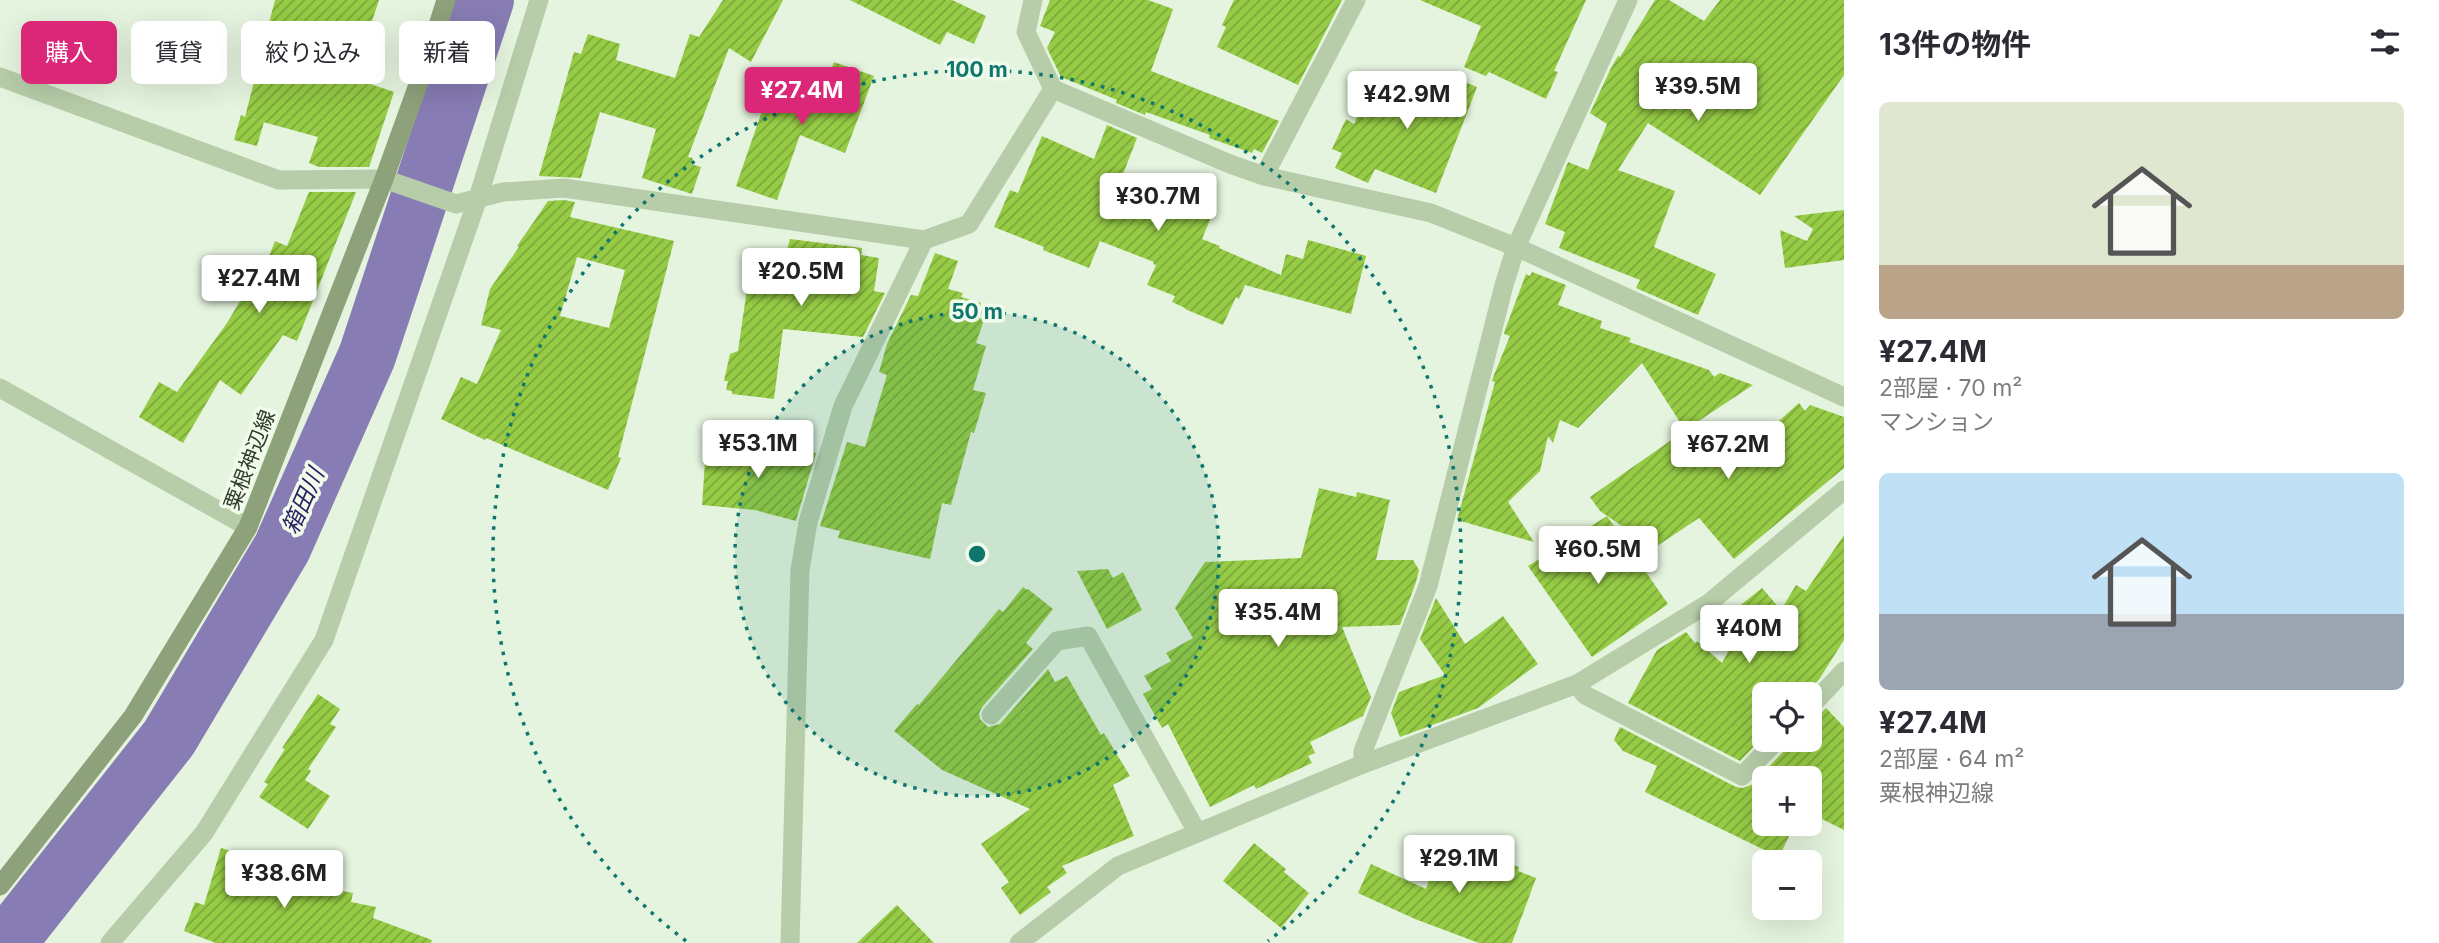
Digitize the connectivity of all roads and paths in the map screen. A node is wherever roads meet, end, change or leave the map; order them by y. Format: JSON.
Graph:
{"nodes":[{"id":1,"x":446,"y":0,"type":"edge"},
{"id":2,"x":539,"y":0,"type":"edge"},
{"id":3,"x":1033,"y":0,"type":"edge"},
{"id":4,"x":1356,"y":0,"type":"edge"},
{"id":5,"x":1628,"y":0,"type":"edge"},
{"id":6,"x":0,"y":78,"type":"edge"},
{"id":7,"x":1054,"y":89,"type":"junction"},
{"id":8,"x":1264,"y":176,"type":"junction"},
{"id":9,"x":389,"y":181,"type":"junction"},
{"id":10,"x":478,"y":198,"type":"junction"},
{"id":11,"x":924,"y":240,"type":"junction"},
{"id":12,"x":1516,"y":247,"type":"junction"},
{"id":13,"x":0,"y":388,"type":"edge"},
{"id":14,"x":1844,"y":397,"type":"edge"},
{"id":15,"x":1844,"y":490,"type":"edge"},
{"id":16,"x":248,"y":527,"type":"junction"},
{"id":17,"x":1844,"y":671,"type":"edge"},
{"id":18,"x":1577,"y":684,"type":"junction"},
{"id":19,"x":1822,"y":694,"type":"edge"},
{"id":20,"x":991,"y":715,"type":"dead end"},
{"id":21,"x":1765,"y":752,"type":"edge"},
{"id":22,"x":1363,"y":764,"type":"junction"},
{"id":23,"x":1197,"y":832,"type":"junction"},
{"id":24,"x":0,"y":886,"type":"edge"},
{"id":25,"x":110,"y":943,"type":"edge"},
{"id":26,"x":790,"y":943,"type":"edge"},
{"id":27,"x":1020,"y":943,"type":"edge"}],
"edges":[{"from":1,"to":9,"type":"main road","name":"粟根神辺線"},
{"from":2,"to":10,"type":"street"},
{"from":3,"to":7,"type":"street"},
{"from":4,"to":8,"type":"street"},
{"from":5,"to":12,"type":"street"},
{"from":6,"to":9,"type":"street"},
{"from":7,"to":8,"type":"street"},
{"from":7,"to":11,"type":"street"},
{"from":8,"to":12,"type":"street"},
{"from":9,"to":10,"type":"street"},
{"from":9,"to":16,"type":"main road","name":"粟根神辺線"},
{"from":10,"to":11,"type":"street"},
{"from":10,"to":25,"type":"street"},
{"from":11,"to":26,"type":"street"},
{"from":12,"to":14,"type":"street"},
{"from":12,"to":22,"type":"street"},
{"from":13,"to":16,"type":"street"},
{"from":15,"to":18,"type":"street"},
{"from":16,"to":24,"type":"main road","name":"粟根神辺線"},
{"from":17,"to":19,"type":"street"},
{"from":18,"to":21,"type":"street"},
{"from":18,"to":22,"type":"street"},
{"from":20,"to":23,"type":"street"},
{"from":22,"to":23,"type":"street"},
{"from":23,"to":27,"type":"street"}]}
